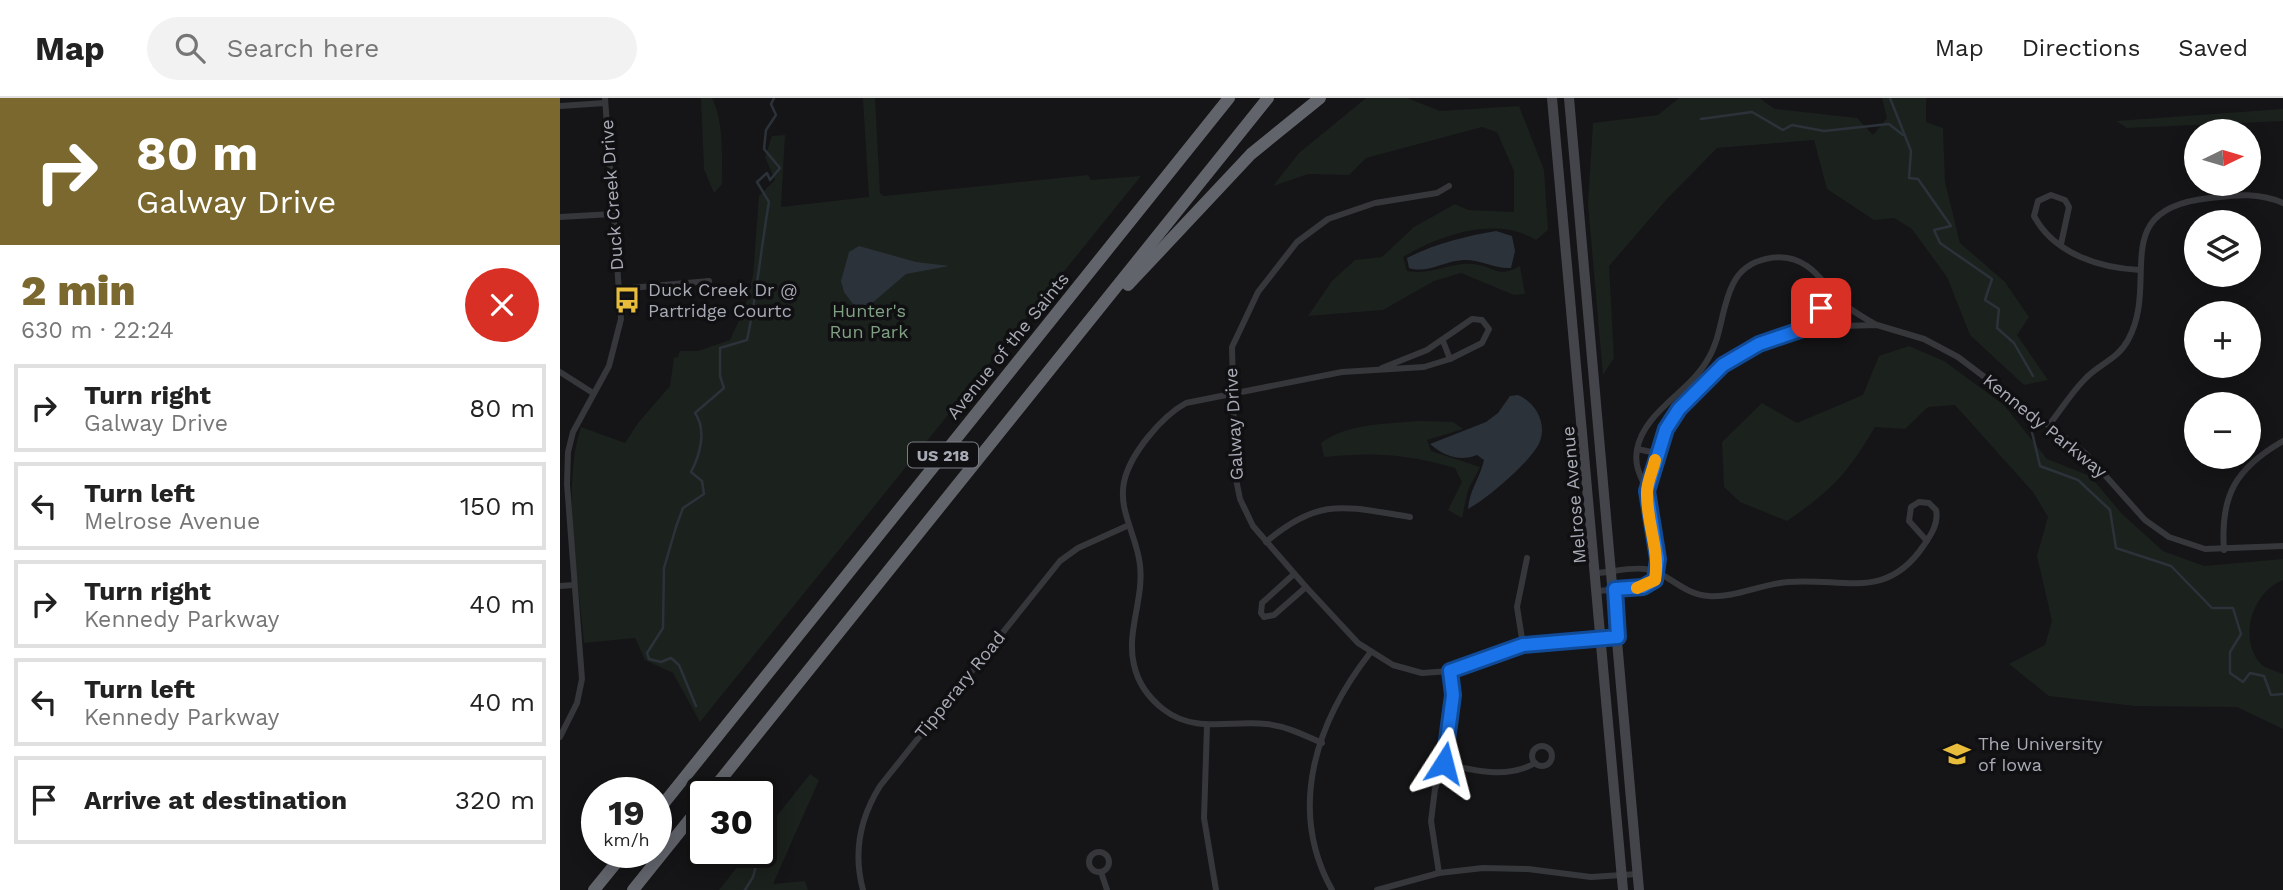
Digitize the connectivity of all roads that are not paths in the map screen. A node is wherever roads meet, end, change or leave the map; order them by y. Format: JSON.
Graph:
{"nodes":[{"id":1,"x":1222,"y":98,"type":"edge"},
{"id":2,"x":1229,"y":98,"type":"edge"},
{"id":3,"x":1268,"y":98,"type":"edge"},
{"id":4,"x":1321,"y":98,"type":"edge"},
{"id":5,"x":1552,"y":98,"type":"edge"},
{"id":6,"x":1569,"y":98,"type":"edge"},
{"id":7,"x":605,"y":100,"type":"edge"},
{"id":8,"x":560,"y":106,"type":"edge"},
{"id":9,"x":1449,"y":186,"type":"dead end"},
{"id":10,"x":2283,"y":203,"type":"edge"},
{"id":11,"x":613,"y":214,"type":"junction"},
{"id":12,"x":560,"y":217,"type":"edge"},
{"id":13,"x":2061,"y":244,"type":"junction"},
{"id":14,"x":1102,"y":257,"type":"junction"},
{"id":15,"x":2140,"y":270,"type":"junction"},
{"id":16,"x":709,"y":281,"type":"dead end"},
{"id":17,"x":1822,"y":281,"type":"junction"},
{"id":18,"x":620,"y":289,"type":"junction"},
{"id":19,"x":1877,"y":325,"type":"junction"},
{"id":20,"x":1809,"y":327,"type":"junction"},
{"id":21,"x":1443,"y":341,"type":"junction"},
{"id":22,"x":1065,"y":352,"type":"junction"},
{"id":23,"x":1450,"y":359,"type":"junction"},
{"id":24,"x":1382,"y":369,"type":"junction"},
{"id":25,"x":560,"y":372,"type":"edge"},
{"id":26,"x":1698,"y":373,"type":"junction"},
{"id":27,"x":1706,"y":380,"type":"junction"},
{"id":28,"x":593,"y":393,"type":"junction"},
{"id":29,"x":1232,"y":394,"type":"junction"},
{"id":30,"x":2049,"y":425,"type":"junction"},
{"id":31,"x":2283,"y":441,"type":"edge"},
{"id":32,"x":1637,"y":449,"type":"junction"},
{"id":33,"x":1656,"y":453,"type":"junction"},
{"id":34,"x":1647,"y":491,"type":"junction"},
{"id":35,"x":1410,"y":517,"type":"dead end"},
{"id":36,"x":1129,"y":524,"type":"junction"},
{"id":37,"x":1927,"y":541,"type":"junction"},
{"id":38,"x":1266,"y":542,"type":"junction"},
{"id":39,"x":2283,"y":546,"type":"edge"},
{"id":40,"x":2224,"y":550,"type":"junction"},
{"id":41,"x":1527,"y":558,"type":"dead end"},
{"id":42,"x":1613,"y":572,"type":"junction"},
{"id":43,"x":1597,"y":573,"type":"junction"},
{"id":44,"x":1656,"y":573,"type":"junction"},
{"id":45,"x":1294,"y":574,"type":"junction"},
{"id":46,"x":574,"y":585,"type":"junction"},
{"id":47,"x":560,"y":586,"type":"edge"},
{"id":48,"x":1306,"y":587,"type":"junction"},
{"id":49,"x":1615,"y":589,"type":"junction"},
{"id":50,"x":1598,"y":591,"type":"junction"},
{"id":51,"x":1618,"y":637,"type":"junction"},
{"id":52,"x":1602,"y":638,"type":"junction"},
{"id":53,"x":1523,"y":645,"type":"junction"},
{"id":54,"x":1370,"y":653,"type":"junction"},
{"id":55,"x":1450,"y":671,"type":"junction"},
{"id":56,"x":1207,"y":726,"type":"junction"},
{"id":57,"x":560,"y":737,"type":"edge"},
{"id":58,"x":1322,"y":743,"type":"junction"},
{"id":59,"x":1444,"y":763,"type":"junction"},
{"id":60,"x":1535,"y":763,"type":"dead end"},
{"id":61,"x":723,"y":777,"type":"edge"},
{"id":62,"x":672,"y":793,"type":"edge"},
{"id":63,"x":686,"y":824,"type":"edge"},
{"id":64,"x":612,"y":868,"type":"edge"},
{"id":65,"x":1101,"y":872,"type":"dead end"},
{"id":66,"x":1439,"y":873,"type":"junction"},
{"id":67,"x":1638,"y":874,"type":"junction"},
{"id":68,"x":1622,"y":875,"type":"junction"},
{"id":69,"x":594,"y":890,"type":"edge"},
{"id":70,"x":633,"y":890,"type":"edge"},
{"id":71,"x":863,"y":890,"type":"edge"},
{"id":72,"x":1107,"y":890,"type":"edge"},
{"id":73,"x":1216,"y":890,"type":"edge"},
{"id":74,"x":1332,"y":890,"type":"edge"},
{"id":75,"x":1377,"y":890,"type":"edge"},
{"id":76,"x":1623,"y":890,"type":"edge"},
{"id":77,"x":1639,"y":890,"type":"edge"}],
"edges":[{"from":1,"to":14,"type":"highway"},
{"from":2,"to":14,"type":"highway","name":"Avenue of the Saints","number":"US 218"},
{"from":3,"to":22,"type":"highway","number":"US 218"},
{"from":4,"to":22,"type":"highway"},
{"from":5,"to":43,"type":"main road","name":"Melrose Avenue"},
{"from":6,"to":42,"type":"main road","name":"Melrose Avenue"},
{"from":7,"to":8,"type":"street"},
{"from":7,"to":11,"type":"street","name":"Duck Creek Drive"},
{"from":9,"to":29,"type":"street","name":"Galway Drive"},
{"from":10,"to":15,"type":"street"},
{"from":11,"to":12,"type":"street"},
{"from":11,"to":18,"type":"street","name":"Duck Creek Drive"},
{"from":13,"to":13,"type":"street"},
{"from":13,"to":15,"type":"street"},
{"from":14,"to":62,"type":"highway","name":"Avenue of the Saints","number":"US 218"},
{"from":15,"to":30,"type":"street"},
{"from":16,"to":18,"type":"street"},
{"from":17,"to":19,"type":"street","name":"Kennedy Parkway"},
{"from":17,"to":20,"type":"street"},
{"from":17,"to":26,"type":"street","name":"Kennedy Parkway"},
{"from":18,"to":28,"type":"street","name":"Duck Creek Drive"},
{"from":19,"to":20,"type":"street","name":"Kennedy Parkway"},
{"from":19,"to":30,"type":"street","name":"Kennedy Parkway"},
{"from":20,"to":27,"type":"street","name":"Kennedy Parkway"},
{"from":21,"to":23,"type":"street"},
{"from":21,"to":23,"type":"street"},
{"from":21,"to":24,"type":"street"},
{"from":22,"to":61,"type":"highway","number":"US 218"},
{"from":23,"to":24,"type":"street"},
{"from":24,"to":29,"type":"street"},
{"from":25,"to":28,"type":"street"},
{"from":26,"to":27,"type":"street"},
{"from":26,"to":32,"type":"street","name":"Kennedy Parkway"},
{"from":27,"to":33,"type":"street","name":"Kennedy Parkway"},
{"from":28,"to":46,"type":"street","name":"Duck Creek Drive"},
{"from":29,"to":36,"type":"street"},
{"from":29,"to":38,"type":"street","name":"Galway Drive"},
{"from":30,"to":40,"type":"street","name":"Kennedy Parkway"},
{"from":31,"to":40,"type":"street"},
{"from":32,"to":33,"type":"street"},
{"from":32,"to":34,"type":"street","name":"Kennedy Parkway"},
{"from":33,"to":34,"type":"street","name":"Kennedy Parkway"},
{"from":34,"to":44,"type":"street","name":"Kennedy Parkway"},
{"from":35,"to":38,"type":"street"},
{"from":36,"to":56,"type":"street"},
{"from":36,"to":71,"type":"street","name":"Tipperary Road"},
{"from":37,"to":37,"type":"street"},
{"from":37,"to":44,"type":"street"},
{"from":38,"to":45,"type":"street","name":"Galway Drive"},
{"from":39,"to":40,"type":"street","name":"Kennedy Parkway"},
{"from":41,"to":53,"type":"street"},
{"from":42,"to":43,"type":"street"},
{"from":42,"to":44,"type":"street"},
{"from":42,"to":49,"type":"main road","name":"Melrose Avenue"},
{"from":43,"to":50,"type":"main road","name":"Melrose Avenue"},
{"from":44,"to":49,"type":"street"},
{"from":45,"to":48,"type":"street","name":"Galway Drive"},
{"from":45,"to":48,"type":"street"},
{"from":46,"to":47,"type":"street"},
{"from":46,"to":57,"type":"street","name":"Duck Creek Drive"},
{"from":48,"to":54,"type":"street","name":"Galway Drive"},
{"from":49,"to":50,"type":"street"},
{"from":49,"to":51,"type":"main road","name":"Melrose Avenue"},
{"from":50,"to":52,"type":"main road","name":"Melrose Avenue"},
{"from":51,"to":52,"type":"street","name":"Galway Drive"},
{"from":51,"to":67,"type":"main road","name":"Melrose Avenue"},
{"from":52,"to":53,"type":"street","name":"Galway Drive"},
{"from":52,"to":68,"type":"main road","name":"Melrose Avenue"},
{"from":53,"to":55,"type":"street","name":"Galway Drive"},
{"from":54,"to":55,"type":"street","name":"Galway Drive"},
{"from":54,"to":58,"type":"street"},
{"from":55,"to":59,"type":"street"},
{"from":56,"to":58,"type":"street"},
{"from":56,"to":73,"type":"street"},
{"from":58,"to":74,"type":"street"},
{"from":59,"to":60,"type":"street"},
{"from":59,"to":66,"type":"street"},
{"from":63,"to":70,"type":"highway"},
{"from":64,"to":69,"type":"highway"},
{"from":65,"to":72,"type":"street"},
{"from":66,"to":68,"type":"street"},
{"from":66,"to":75,"type":"street"},
{"from":67,"to":68,"type":"street"},
{"from":67,"to":77,"type":"main road","name":"Melrose Avenue"},
{"from":68,"to":76,"type":"main road","name":"Melrose Avenue"}]}
